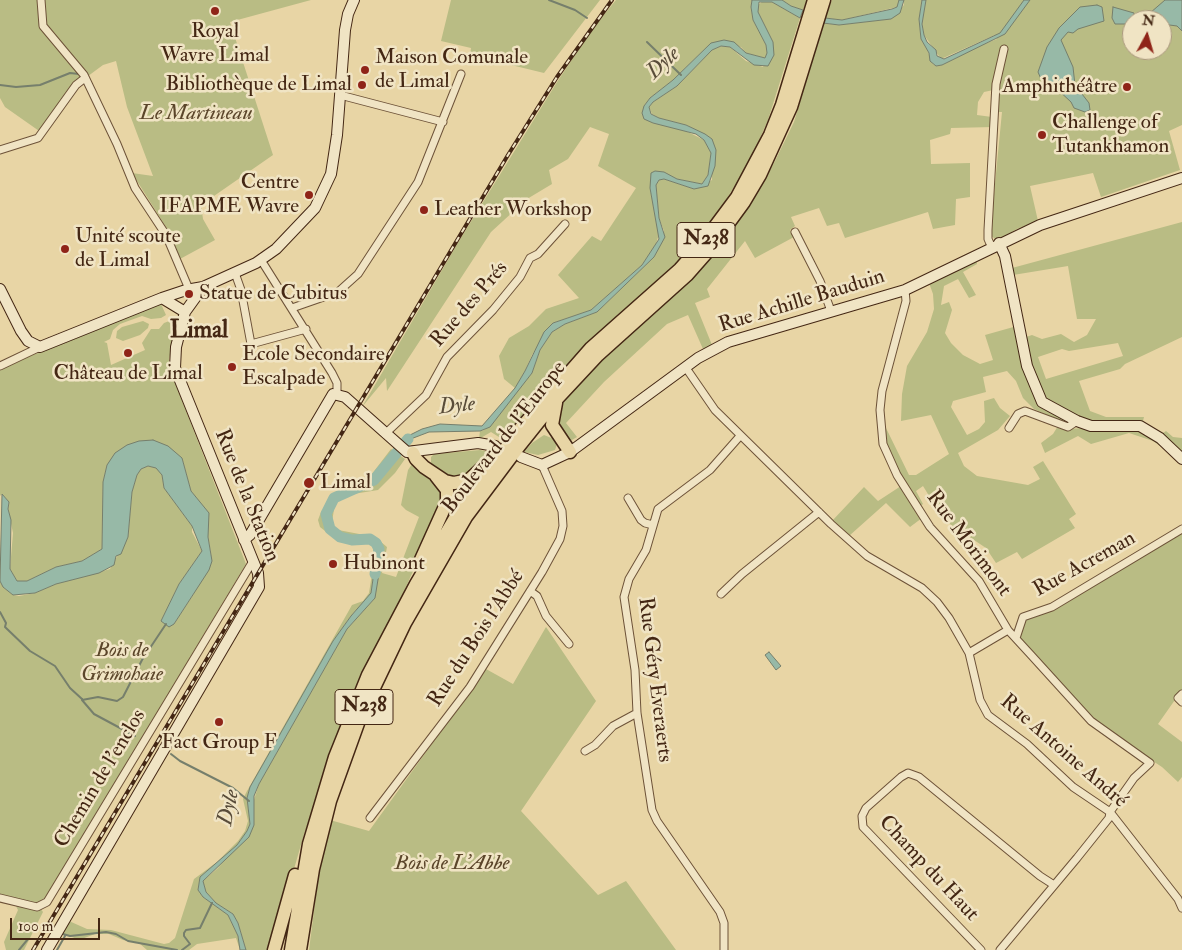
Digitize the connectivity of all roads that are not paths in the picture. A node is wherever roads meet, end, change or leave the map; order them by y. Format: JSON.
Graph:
{"nodes":[{"id":1,"x":41,"y":0,"type":"edge"},
{"id":2,"x":354,"y":0,"type":"edge"},
{"id":3,"x":814,"y":0,"type":"edge"},
{"id":4,"x":824,"y":0,"type":"edge"},
{"id":5,"x":1004,"y":49,"type":"dead end"},
{"id":6,"x":461,"y":74,"type":"dead end"},
{"id":7,"x":85,"y":78,"type":"junction"},
{"id":8,"x":340,"y":95,"type":"junction"},
{"id":9,"x":443,"y":122,"type":"junction"},
{"id":10,"x":0,"y":150,"type":"edge"},
{"id":11,"x":1182,"y":178,"type":"edge"},
{"id":12,"x":565,"y":224,"type":"dead end"},
{"id":13,"x":795,"y":232,"type":"dead end"},
{"id":14,"x":995,"y":246,"type":"junction"},
{"id":15,"x":261,"y":260,"type":"junction"},
{"id":16,"x":235,"y":273,"type":"junction"},
{"id":17,"x":203,"y":287,"type":"junction"},
{"id":18,"x":0,"y":288,"type":"edge"},
{"id":19,"x":190,"y":289,"type":"junction"},
{"id":20,"x":905,"y":290,"type":"junction"},
{"id":21,"x":159,"y":300,"type":"junction"},
{"id":22,"x":292,"y":308,"type":"junction"},
{"id":23,"x":831,"y":311,"type":"junction"},
{"id":24,"x":185,"y":312,"type":"junction"},
{"id":25,"x":306,"y":329,"type":"junction"},
{"id":26,"x":40,"y":347,"type":"junction"},
{"id":27,"x":0,"y":366,"type":"edge"},
{"id":28,"x":686,"y":368,"type":"junction"},
{"id":29,"x":337,"y":393,"type":"junction"},
{"id":30,"x":556,"y":400,"type":"junction"},
{"id":31,"x":1077,"y":421,"type":"junction"},
{"id":32,"x":1009,"y":428,"type":"dead end"},
{"id":33,"x":384,"y":434,"type":"junction"},
{"id":34,"x":557,"y":435,"type":"junction"},
{"id":35,"x":740,"y":436,"type":"junction"},
{"id":36,"x":403,"y":448,"type":"junction"},
{"id":37,"x":521,"y":451,"type":"junction"},
{"id":38,"x":497,"y":452,"type":"junction"},
{"id":39,"x":570,"y":452,"type":"junction"},
{"id":40,"x":1182,"y":459,"type":"edge"},
{"id":41,"x":542,"y":465,"type":"junction"},
{"id":42,"x":436,"y":476,"type":"junction"},
{"id":43,"x":628,"y":498,"type":"dead end"},
{"id":44,"x":819,"y":512,"type":"junction"},
{"id":45,"x":653,"y":525,"type":"junction"},
{"id":46,"x":1182,"y":529,"type":"edge"},
{"id":47,"x":244,"y":540,"type":"junction"},
{"id":48,"x":253,"y":561,"type":"junction"},
{"id":49,"x":416,"y":584,"type":"junction"},
{"id":50,"x":530,"y":591,"type":"junction"},
{"id":51,"x":721,"y":594,"type":"dead end"},
{"id":52,"x":1008,"y":630,"type":"junction"},
{"id":53,"x":1016,"y":638,"type":"junction"},
{"id":54,"x":569,"y":644,"type":"dead end"},
{"id":55,"x":968,"y":653,"type":"junction"},
{"id":56,"x":1182,"y":694,"type":"edge"},
{"id":57,"x":1182,"y":702,"type":"edge"},
{"id":58,"x":637,"y":713,"type":"junction"},
{"id":59,"x":585,"y":751,"type":"dead end"},
{"id":60,"x":1110,"y":812,"type":"junction"},
{"id":61,"x":370,"y":818,"type":"dead end"},
{"id":62,"x":309,"y":844,"type":"junction"},
{"id":63,"x":1054,"y":885,"type":"junction"},
{"id":64,"x":0,"y":898,"type":"edge"},
{"id":65,"x":1182,"y":908,"type":"edge"},
{"id":66,"x":299,"y":948,"type":"edge"},
{"id":67,"x":47,"y":950,"type":"edge"},
{"id":68,"x":274,"y":950,"type":"edge"},
{"id":69,"x":724,"y":950,"type":"edge"},
{"id":70,"x":981,"y":950,"type":"edge"},
{"id":71,"x":1000,"y":950,"type":"edge"}],
"edges":[{"from":1,"to":7,"type":"street"},
{"from":2,"to":8,"type":"street"},
{"from":3,"to":38,"type":"highway","name":"Boulevard de l'Europe","number":"N238"},
{"from":4,"to":30,"type":"highway","name":"Boulevard de l'Europe","number":"N238"},
{"from":5,"to":14,"type":"street"},
{"from":6,"to":9,"type":"street"},
{"from":7,"to":10,"type":"street"},
{"from":7,"to":19,"type":"street"},
{"from":8,"to":9,"type":"street"},
{"from":8,"to":15,"type":"street"},
{"from":9,"to":22,"type":"street"},
{"from":11,"to":14,"type":"street","name":"Rue Achille Bauduin"},
{"from":12,"to":33,"type":"street","name":"Rue des Prés"},
{"from":13,"to":23,"type":"street"},
{"from":14,"to":20,"type":"street","name":"Rue Achille Bauduin"},
{"from":14,"to":31,"type":"street"},
{"from":15,"to":16,"type":"street"},
{"from":15,"to":22,"type":"street"},
{"from":16,"to":17,"type":"street"},
{"from":16,"to":25,"type":"street"},
{"from":17,"to":19,"type":"street"},
{"from":17,"to":24,"type":"street"},
{"from":18,"to":26,"type":"street"},
{"from":19,"to":21,"type":"street"},
{"from":20,"to":23,"type":"street","name":"Rue Achille Bauduin"},
{"from":20,"to":52,"type":"street","name":"Rue Morimont"},
{"from":21,"to":24,"type":"street"},
{"from":21,"to":26,"type":"street"},
{"from":22,"to":25,"type":"street"},
{"from":23,"to":28,"type":"street","name":"Rue Achille Bauduin"},
{"from":24,"to":47,"type":"street","name":"Rue de la Station"},
{"from":25,"to":29,"type":"street"},
{"from":26,"to":27,"type":"street"},
{"from":28,"to":35,"type":"street"},
{"from":28,"to":39,"type":"street","name":"Rue Achille Bauduin"},
{"from":29,"to":33,"type":"street"},
{"from":29,"to":47,"type":"street"},
{"from":30,"to":34,"type":"highway"},
{"from":30,"to":37,"type":"highway","name":"Boulevard de l'Europe","number":"N238"},
{"from":31,"to":32,"type":"street"},
{"from":31,"to":40,"type":"street"},
{"from":33,"to":36,"type":"street"},
{"from":34,"to":37,"type":"highway"},
{"from":34,"to":39,"type":"highway"},
{"from":35,"to":44,"type":"street","name":"Rue Antoine André"},
{"from":35,"to":45,"type":"street","name":"Rue Géry Everaerts"},
{"from":36,"to":38,"type":"street"},
{"from":36,"to":42,"type":"highway"},
{"from":37,"to":41,"type":"street"},
{"from":37,"to":66,"type":"highway","name":"Boulevard de l'Europe","number":"N238"},
{"from":38,"to":42,"type":"highway"},
{"from":38,"to":49,"type":"highway","name":"Boulevard de l'Europe","number":"N238"},
{"from":39,"to":41,"type":"street","name":"Rue Achille Bauduin"},
{"from":41,"to":50,"type":"street","name":"Rue du Bois l'Abbé"},
{"from":42,"to":49,"type":"highway"},
{"from":43,"to":45,"type":"street"},
{"from":44,"to":51,"type":"street"},
{"from":44,"to":55,"type":"street","name":"Rue Antoine André"},
{"from":45,"to":58,"type":"street","name":"Rue Géry Everaerts"},
{"from":46,"to":53,"type":"street","name":"Rue Acreman"},
{"from":47,"to":48,"type":"street","name":"Rue de la Station"},
{"from":48,"to":64,"type":"street","name":"Chemin de l'enclos"},
{"from":48,"to":67,"type":"street","name":"Rue de la Station"},
{"from":49,"to":62,"type":"highway","name":"Boulevard de l'Europe","number":"N238"},
{"from":50,"to":54,"type":"street"},
{"from":50,"to":61,"type":"street","name":"Rue du Bois l'Abbé"},
{"from":52,"to":53,"type":"street","name":"Rue Morimont"},
{"from":52,"to":55,"type":"street"},
{"from":53,"to":60,"type":"street","name":"Rue Morimont"},
{"from":55,"to":60,"type":"street","name":"Rue Antoine André"},
{"from":56,"to":57,"type":"street"},
{"from":58,"to":59,"type":"street"},
{"from":58,"to":69,"type":"street","name":"Rue Géry Everaerts"},
{"from":60,"to":63,"type":"street"},
{"from":60,"to":65,"type":"street","name":"Rue Antoine André"},
{"from":62,"to":66,"type":"highway","name":"Boulevard de l'Europe","number":"N238"},
{"from":62,"to":68,"type":"highway"},
{"from":63,"to":70,"type":"street","name":"Champ du Haut"},
{"from":63,"to":71,"type":"street"}]}
